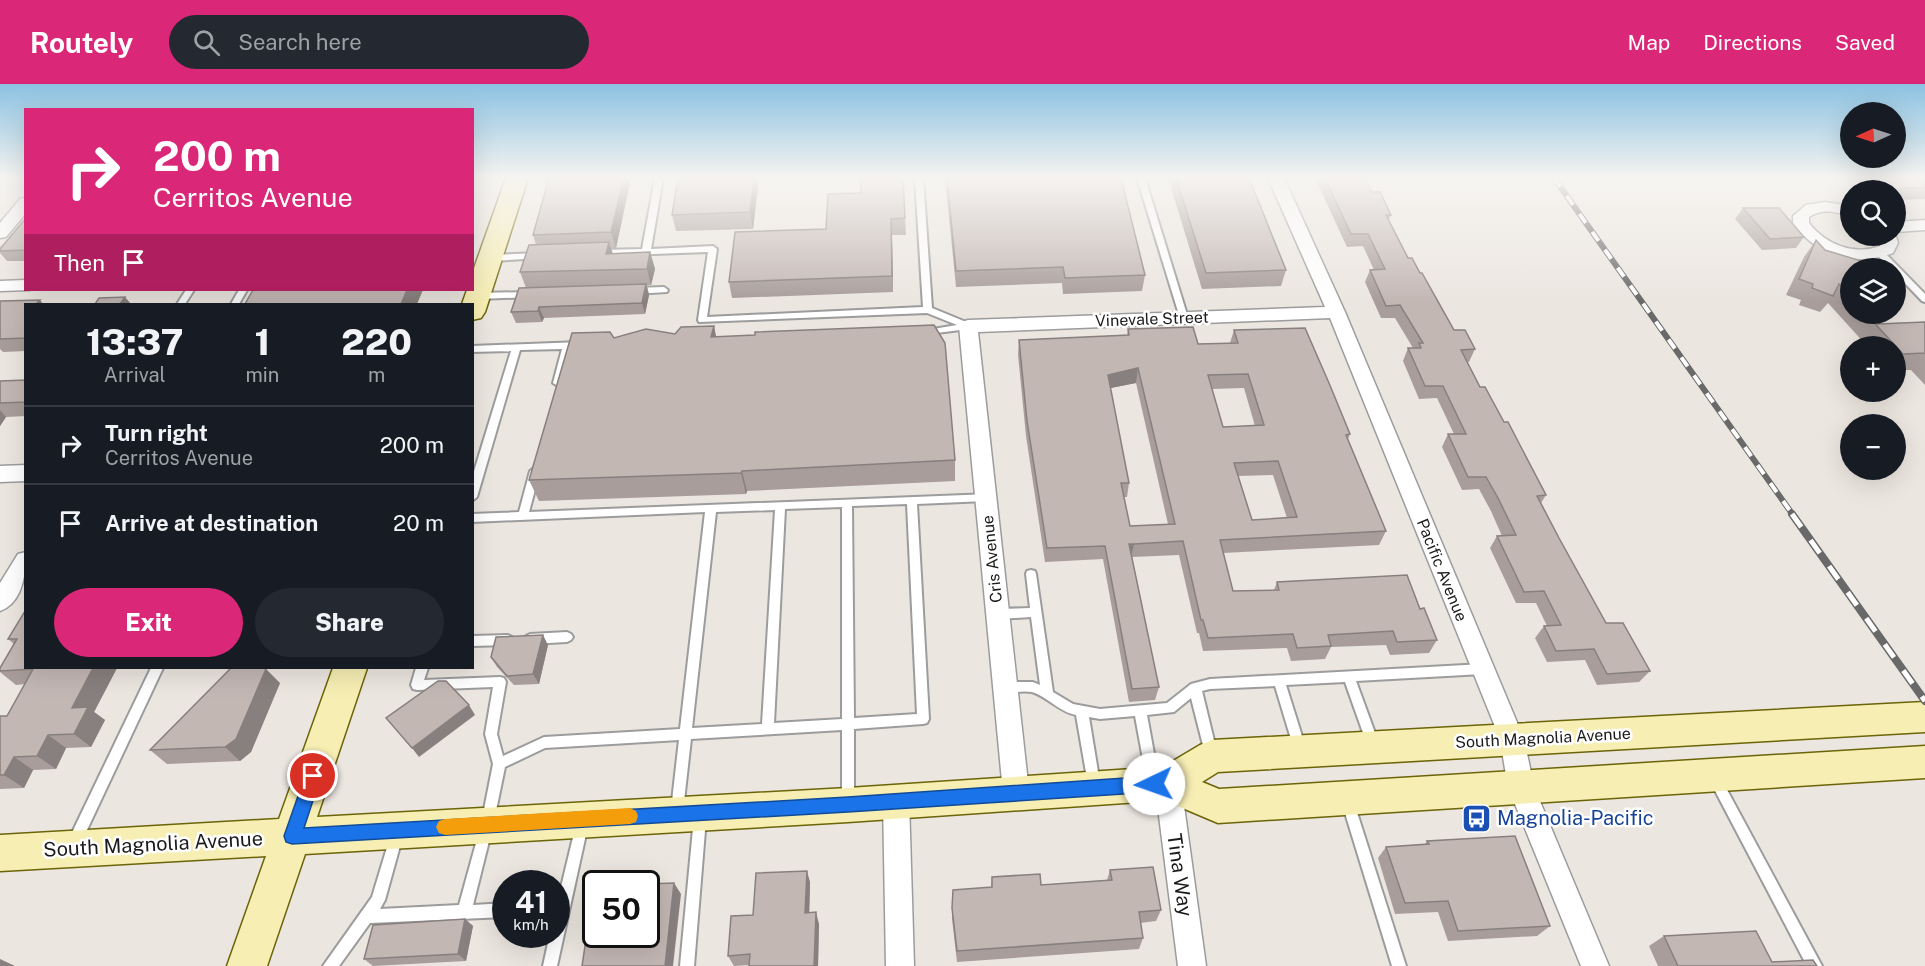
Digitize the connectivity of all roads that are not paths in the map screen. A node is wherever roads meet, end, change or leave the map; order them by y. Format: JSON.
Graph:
{"nodes":[{"id":1,"x":12,"y":219,"type":"edge"},
{"id":2,"x":504,"y":219,"type":"edge"},
{"id":3,"x":652,"y":219,"type":"edge"},
{"id":4,"x":922,"y":219,"type":"edge"},
{"id":5,"x":1154,"y":219,"type":"edge"},
{"id":6,"x":1294,"y":219,"type":"edge"},
{"id":7,"x":1801,"y":219,"type":"edge"},
{"id":8,"x":1925,"y":225,"type":"edge"},
{"id":9,"x":1906,"y":226,"type":"edge"},
{"id":10,"x":0,"y":233,"type":"edge"},
{"id":11,"x":1888,"y":246,"type":"edge"},
{"id":12,"x":646,"y":251,"type":"junction"},
{"id":13,"x":1880,"y":253,"type":"junction"},
{"id":14,"x":587,"y":254,"type":"edge"},
{"id":15,"x":551,"y":255,"type":"edge"},
{"id":16,"x":491,"y":258,"type":"junction"},
{"id":17,"x":1885,"y":258,"type":"edge"},
{"id":18,"x":1906,"y":279,"type":"edge"},
{"id":19,"x":24,"y":285,"type":"edge"},
{"id":20,"x":0,"y":286,"type":"edge"},
{"id":21,"x":664,"y":290,"type":"dead end"},
{"id":22,"x":629,"y":291,"type":"edge"},
{"id":23,"x":536,"y":294,"type":"edge"},
{"id":24,"x":1925,"y":299,"type":"edge"},
{"id":25,"x":475,"y":304,"type":"edge"},
{"id":26,"x":928,"y":310,"type":"junction"},
{"id":27,"x":1336,"y":312,"type":"junction"},
{"id":28,"x":1184,"y":318,"type":"junction"},
{"id":29,"x":968,"y":326,"type":"junction"},
{"id":30,"x":919,"y":333,"type":"edge"},
{"id":31,"x":591,"y":345,"type":"edge"},
{"id":32,"x":567,"y":346,"type":"junction"},
{"id":33,"x":516,"y":348,"type":"junction"},
{"id":34,"x":474,"y":349,"type":"edge"},
{"id":35,"x":555,"y":391,"type":"edge"},
{"id":36,"x":538,"y":459,"type":"edge"},
{"id":37,"x":24,"y":473,"type":"edge"},
{"id":38,"x":0,"y":474,"type":"edge"},
{"id":39,"x":474,"y":490,"type":"edge"},
{"id":40,"x":986,"y":497,"type":"junction"},
{"id":41,"x":912,"y":500,"type":"junction"},
{"id":42,"x":847,"y":503,"type":"junction"},
{"id":43,"x":780,"y":506,"type":"junction"},
{"id":44,"x":711,"y":509,"type":"junction"},
{"id":45,"x":523,"y":516,"type":"junction"},
{"id":46,"x":474,"y":518,"type":"edge"},
{"id":47,"x":24,"y":563,"type":"edge"},
{"id":48,"x":1031,"y":574,"type":"dead end"},
{"id":49,"x":0,"y":602,"type":"edge"},
{"id":50,"x":1036,"y":612,"type":"junction"},
{"id":51,"x":998,"y":614,"type":"junction"},
{"id":52,"x":567,"y":637,"type":"dead end"},
{"id":53,"x":474,"y":641,"type":"edge"},
{"id":54,"x":157,"y":669,"type":"edge"},
{"id":55,"x":351,"y":669,"type":"edge"},
{"id":56,"x":422,"y":669,"type":"edge"},
{"id":57,"x":1483,"y":669,"type":"junction"},
{"id":58,"x":1349,"y":677,"type":"junction"},
{"id":59,"x":1279,"y":680,"type":"junction"},
{"id":60,"x":1005,"y":687,"type":"junction"},
{"id":61,"x":1195,"y":688,"type":"junction"},
{"id":62,"x":1047,"y":693,"type":"junction"},
{"id":63,"x":1140,"y":712,"type":"junction"},
{"id":64,"x":1082,"y":713,"type":"junction"},
{"id":65,"x":1925,"y":717,"type":"edge"},
{"id":66,"x":848,"y":724,"type":"junction"},
{"id":67,"x":768,"y":729,"type":"junction"},
{"id":68,"x":686,"y":734,"type":"junction"},
{"id":69,"x":1512,"y":739,"type":"junction"},
{"id":70,"x":1374,"y":748,"type":"junction"},
{"id":71,"x":1301,"y":752,"type":"junction"},
{"id":72,"x":1212,"y":756,"type":"junction"},
{"id":73,"x":1925,"y":762,"type":"edge"},
{"id":74,"x":499,"y":764,"type":"junction"},
{"id":75,"x":1713,"y":777,"type":"junction"},
{"id":76,"x":1161,"y":784,"type":"junction"},
{"id":77,"x":1095,"y":787,"type":"junction"},
{"id":78,"x":1521,"y":788,"type":"junction"},
{"id":79,"x":1016,"y":792,"type":"junction"},
{"id":80,"x":1347,"y":799,"type":"junction"},
{"id":81,"x":896,"y":800,"type":"junction"},
{"id":82,"x":848,"y":805,"type":"junction"},
{"id":83,"x":689,"y":813,"type":"junction"},
{"id":84,"x":584,"y":819,"type":"junction"},
{"id":85,"x":487,"y":825,"type":"junction"},
{"id":86,"x":399,"y":830,"type":"junction"},
{"id":87,"x":292,"y":836,"type":"junction"},
{"id":88,"x":71,"y":849,"type":"junction"},
{"id":89,"x":0,"y":853,"type":"edge"},
{"id":90,"x":570,"y":871,"type":"edge"},
{"id":91,"x":492,"y":911,"type":"edge"},
{"id":92,"x":464,"y":912,"type":"junction"},
{"id":93,"x":366,"y":916,"type":"junction"},
{"id":94,"x":553,"y":948,"type":"edge"},
{"id":95,"x":247,"y":966,"type":"edge"},
{"id":96,"x":330,"y":966,"type":"edge"},
{"id":97,"x":550,"y":966,"type":"edge"},
{"id":98,"x":687,"y":966,"type":"edge"},
{"id":99,"x":900,"y":966,"type":"edge"},
{"id":100,"x":1192,"y":966,"type":"edge"},
{"id":101,"x":1399,"y":966,"type":"edge"},
{"id":102,"x":1595,"y":966,"type":"edge"},
{"id":103,"x":1815,"y":966,"type":"edge"}],
"edges":[{"from":1,"to":10,"type":"street"},
{"from":2,"to":16,"type":"main road"},
{"from":3,"to":12,"type":"lane"},
{"from":4,"to":26,"type":"lane"},
{"from":5,"to":28,"type":"lane"},
{"from":6,"to":27,"type":"street","name":"Pacific Avenue"},
{"from":7,"to":13,"type":"street"},
{"from":8,"to":9,"type":"street"},
{"from":11,"to":13,"type":"street"},
{"from":12,"to":14,"type":"lane"},
{"from":12,"to":26,"type":"lane"},
{"from":13,"to":17,"type":"lane"},
{"from":15,"to":16,"type":"lane"},
{"from":16,"to":25,"type":"main road"},
{"from":18,"to":24,"type":"lane"},
{"from":19,"to":20,"type":"street"},
{"from":21,"to":22,"type":"lane"},
{"from":23,"to":25,"type":"lane"},
{"from":26,"to":29,"type":"lane"},
{"from":27,"to":28,"type":"street","name":"Vinevale Street"},
{"from":27,"to":57,"type":"street","name":"Pacific Avenue"},
{"from":28,"to":29,"type":"street","name":"Vinevale Street"},
{"from":29,"to":30,"type":"lane"},
{"from":29,"to":40,"type":"street","name":"Cris Avenue"},
{"from":31,"to":32,"type":"lane"},
{"from":32,"to":33,"type":"lane"},
{"from":32,"to":35,"type":"lane"},
{"from":33,"to":34,"type":"lane"},
{"from":33,"to":39,"type":"lane"},
{"from":36,"to":45,"type":"lane"},
{"from":37,"to":38,"type":"street"},
{"from":40,"to":41,"type":"lane"},
{"from":40,"to":51,"type":"street","name":"Cris Avenue"},
{"from":41,"to":42,"type":"lane"},
{"from":41,"to":66,"type":"lane"},
{"from":42,"to":43,"type":"lane"},
{"from":42,"to":66,"type":"lane"},
{"from":43,"to":44,"type":"lane"},
{"from":43,"to":67,"type":"lane"},
{"from":44,"to":45,"type":"lane"},
{"from":44,"to":68,"type":"lane"},
{"from":45,"to":46,"type":"lane"},
{"from":47,"to":49,"type":"street"},
{"from":48,"to":50,"type":"lane"},
{"from":50,"to":51,"type":"lane"},
{"from":50,"to":62,"type":"lane"},
{"from":51,"to":60,"type":"street","name":"Cris Avenue"},
{"from":52,"to":53,"type":"lane"},
{"from":54,"to":88,"type":"lane"},
{"from":55,"to":87,"type":"main road"},
{"from":56,"to":74,"type":"lane"},
{"from":57,"to":58,"type":"lane"},
{"from":57,"to":69,"type":"street","name":"Pacific Avenue"},
{"from":58,"to":59,"type":"lane"},
{"from":58,"to":70,"type":"lane"},
{"from":59,"to":61,"type":"lane"},
{"from":59,"to":71,"type":"lane"},
{"from":60,"to":62,"type":"lane"},
{"from":60,"to":79,"type":"street","name":"Cris Avenue"},
{"from":61,"to":63,"type":"lane"},
{"from":61,"to":72,"type":"lane"},
{"from":62,"to":64,"type":"lane"},
{"from":63,"to":64,"type":"lane"},
{"from":63,"to":76,"type":"lane"},
{"from":64,"to":77,"type":"lane"},
{"from":65,"to":69,"type":"main road","name":"South Magnolia Avenue"},
{"from":66,"to":67,"type":"lane"},
{"from":66,"to":82,"type":"lane"},
{"from":67,"to":68,"type":"lane"},
{"from":68,"to":74,"type":"lane"},
{"from":68,"to":83,"type":"lane"},
{"from":69,"to":70,"type":"main road","name":"South Magnolia Avenue"},
{"from":69,"to":78,"type":"street","name":"Pacific Avenue"},
{"from":70,"to":71,"type":"main road","name":"South Magnolia Avenue"},
{"from":71,"to":72,"type":"main road","name":"South Magnolia Avenue"},
{"from":72,"to":76,"type":"main road","name":"South Magnolia Avenue"},
{"from":73,"to":75,"type":"main road","name":"South Magnolia Avenue"},
{"from":74,"to":85,"type":"lane"},
{"from":75,"to":78,"type":"main road","name":"South Magnolia Avenue"},
{"from":75,"to":103,"type":"lane"},
{"from":76,"to":77,"type":"main road","name":"South Magnolia Avenue"},
{"from":76,"to":80,"type":"main road","name":"South Magnolia Avenue"},
{"from":76,"to":100,"type":"street","name":"Tina Way"},
{"from":77,"to":79,"type":"main road","name":"South Magnolia Avenue"},
{"from":78,"to":80,"type":"main road","name":"South Magnolia Avenue"},
{"from":78,"to":102,"type":"street","name":"Pacific Avenue"},
{"from":79,"to":81,"type":"main road","name":"South Magnolia Avenue"},
{"from":80,"to":101,"type":"lane"},
{"from":81,"to":82,"type":"main road","name":"South Magnolia Avenue"},
{"from":81,"to":99,"type":"street"},
{"from":82,"to":83,"type":"main road","name":"South Magnolia Avenue"},
{"from":83,"to":84,"type":"main road","name":"South Magnolia Avenue"},
{"from":83,"to":98,"type":"lane"},
{"from":84,"to":85,"type":"main road","name":"South Magnolia Avenue"},
{"from":84,"to":90,"type":"lane"},
{"from":85,"to":86,"type":"main road","name":"South Magnolia Avenue"},
{"from":85,"to":92,"type":"lane"},
{"from":86,"to":87,"type":"main road","name":"South Magnolia Avenue"},
{"from":86,"to":93,"type":"lane"},
{"from":87,"to":88,"type":"main road","name":"South Magnolia Avenue"},
{"from":87,"to":95,"type":"main road"},
{"from":88,"to":89,"type":"main road","name":"South Magnolia Avenue"},
{"from":91,"to":92,"type":"lane"},
{"from":92,"to":93,"type":"lane"},
{"from":93,"to":96,"type":"lane"},
{"from":94,"to":97,"type":"lane"}]}
